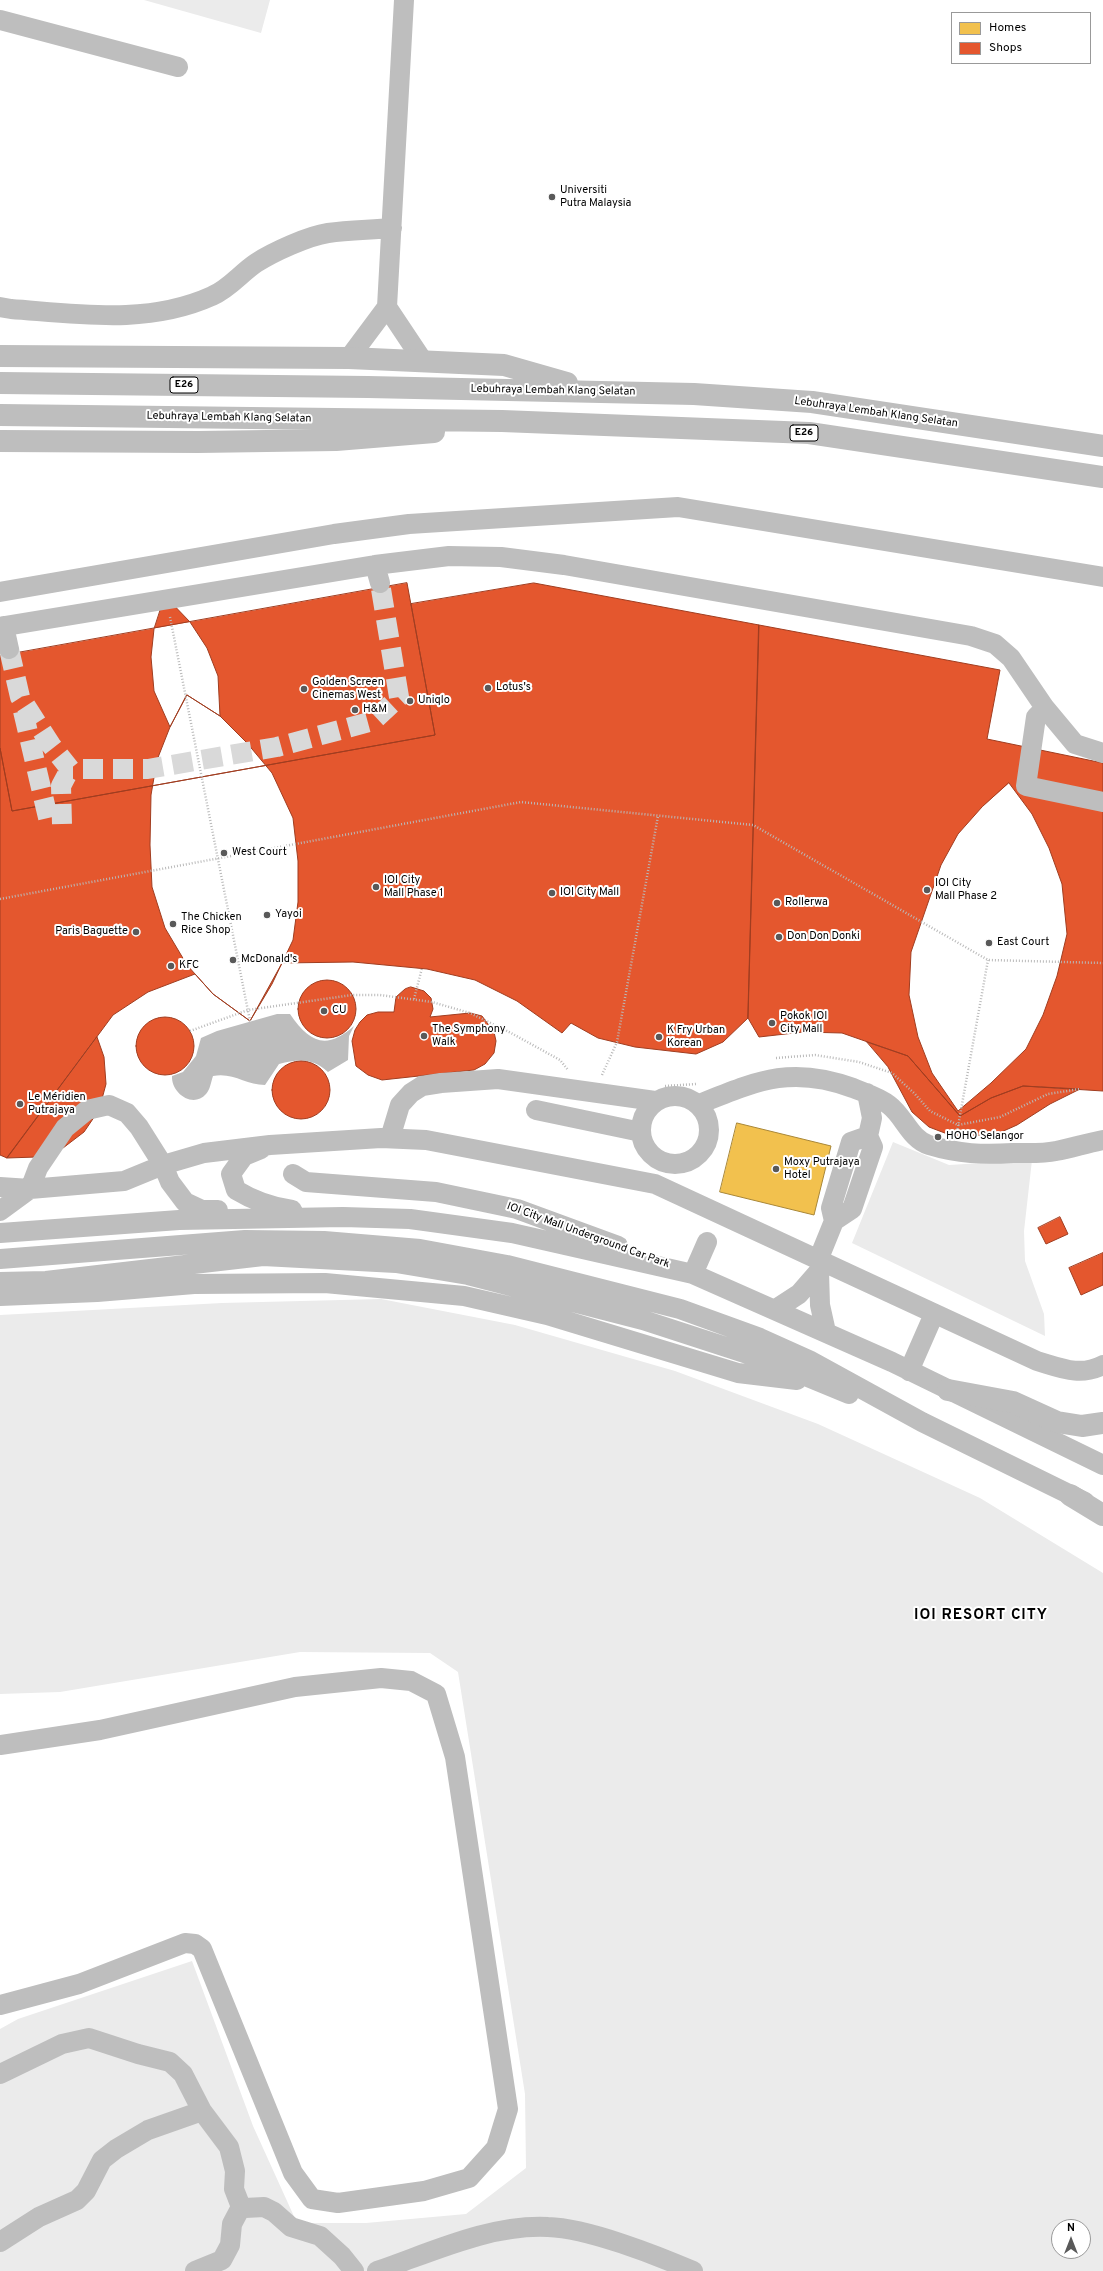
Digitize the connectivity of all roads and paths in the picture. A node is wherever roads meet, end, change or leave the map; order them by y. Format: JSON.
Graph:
{"nodes":[{"id":1,"x":404,"y":0,"type":"edge"},
{"id":2,"x":0,"y":20,"type":"edge"},
{"id":3,"x":178,"y":67,"type":"dead end"},
{"id":4,"x":392,"y":228,"type":"junction"},
{"id":5,"x":0,"y":307,"type":"edge"},
{"id":6,"x":387,"y":307,"type":"junction"},
{"id":7,"x":0,"y":356,"type":"edge"},
{"id":8,"x":349,"y":358,"type":"junction"},
{"id":9,"x":423,"y":361,"type":"junction"},
{"id":10,"x":0,"y":383,"type":"edge"},
{"id":11,"x":596,"y":392,"type":"junction"},
{"id":12,"x":0,"y":415,"type":"edge"},
{"id":13,"x":502,"y":421,"type":"junction"},
{"id":14,"x":0,"y":441,"type":"edge"},
{"id":15,"x":1103,"y":446,"type":"edge"},
{"id":16,"x":1103,"y":477,"type":"edge"},
{"id":17,"x":1103,"y":577,"type":"edge"},
{"id":18,"x":0,"y":592,"type":"edge"},
{"id":19,"x":170,"y":615,"type":"dead end"},
{"id":20,"x":2,"y":627,"type":"edge"},
{"id":21,"x":9,"y":649,"type":"tunnel mouth"},
{"id":22,"x":1045,"y":708,"type":"junction"},
{"id":23,"x":1103,"y":753,"type":"edge"},
{"id":24,"x":1103,"y":802,"type":"edge"},
{"id":25,"x":658,"y":816,"type":"junction"},
{"id":26,"x":217,"y":859,"type":"junction"},
{"id":27,"x":0,"y":899,"type":"edge"},
{"id":28,"x":988,"y":960,"type":"junction"},
{"id":29,"x":1103,"y":963,"type":"edge"},
{"id":30,"x":422,"y":968,"type":"dead end"},
{"id":31,"x":414,"y":999,"type":"junction"},
{"id":32,"x":248,"y":1010,"type":"junction"},
{"id":33,"x":250,"y":1021,"type":"dead end"},
{"id":34,"x":190,"y":1031,"type":"dead end"},
{"id":35,"x":570,"y":1072,"type":"dead end"},
{"id":36,"x":609,"y":1078,"type":"dead end"},
{"id":37,"x":867,"y":1093,"type":"junction"},
{"id":38,"x":665,"y":1094,"type":"junction"},
{"id":39,"x":537,"y":1104,"type":"dead end"},
{"id":40,"x":699,"y":1104,"type":"junction"},
{"id":41,"x":641,"y":1126,"type":"junction"},
{"id":42,"x":390,"y":1138,"type":"junction"},
{"id":43,"x":1103,"y":1140,"type":"edge"},
{"id":44,"x":270,"y":1145,"type":"junction"},
{"id":45,"x":954,"y":1152,"type":"junction"},
{"id":46,"x":659,"y":1160,"type":"junction"},
{"id":47,"x":163,"y":1165,"type":"junction"},
{"id":48,"x":293,"y":1174,"type":"dead end"},
{"id":49,"x":650,"y":1182,"type":"junction"},
{"id":50,"x":0,"y":1188,"type":"edge"},
{"id":51,"x":30,"y":1190,"type":"junction"},
{"id":52,"x":278,"y":1208,"type":"junction"},
{"id":53,"x":0,"y":1210,"type":"edge"},
{"id":54,"x":343,"y":1217,"type":"junction"},
{"id":55,"x":0,"y":1233,"type":"edge"},
{"id":56,"x":707,"y":1242,"type":"dead end"},
{"id":57,"x":819,"y":1258,"type":"junction"},
{"id":58,"x":0,"y":1259,"type":"edge"},
{"id":59,"x":693,"y":1274,"type":"junction"},
{"id":60,"x":0,"y":1282,"type":"edge"},
{"id":61,"x":0,"y":1296,"type":"edge"},
{"id":62,"x":776,"y":1309,"type":"junction"},
{"id":63,"x":934,"y":1314,"type":"junction"},
{"id":64,"x":826,"y":1332,"type":"junction"},
{"id":65,"x":1103,"y":1365,"type":"edge"},
{"id":66,"x":909,"y":1371,"type":"junction"},
{"id":67,"x":821,"y":1383,"type":"junction"},
{"id":68,"x":948,"y":1390,"type":"junction"},
{"id":69,"x":922,"y":1422,"type":"junction"},
{"id":70,"x":1103,"y":1423,"type":"edge"},
{"id":71,"x":1103,"y":1466,"type":"edge"},
{"id":72,"x":1070,"y":1495,"type":"junction"},
{"id":73,"x":1103,"y":1511,"type":"edge"},
{"id":74,"x":1103,"y":1515,"type":"edge"},
{"id":75,"x":0,"y":1745,"type":"edge"},
{"id":76,"x":0,"y":2005,"type":"edge"},
{"id":77,"x":0,"y":2074,"type":"edge"},
{"id":78,"x":202,"y":2111,"type":"junction"},
{"id":79,"x":241,"y":2207,"type":"junction"},
{"id":80,"x":0,"y":2242,"type":"edge"},
{"id":81,"x":195,"y":2271,"type":"edge"},
{"id":82,"x":354,"y":2271,"type":"edge"},
{"id":83,"x":377,"y":2271,"type":"edge"},
{"id":84,"x":693,"y":2271,"type":"edge"}],
"edges":[{"from":1,"to":4,"type":"street"},
{"from":2,"to":3,"type":"street"},
{"from":4,"to":5,"type":"street"},
{"from":4,"to":6,"type":"street"},
{"from":6,"to":8,"type":"street"},
{"from":6,"to":9,"type":"street"},
{"from":7,"to":8,"type":"main road"},
{"from":8,"to":9,"type":"main road"},
{"from":9,"to":11,"type":"main road"},
{"from":10,"to":11,"type":"main road","name":"Lebuhraya Lembah Klang Selatan","number":"E26"},
{"from":11,"to":15,"type":"main road","name":"Lebuhraya Lembah Klang Selatan","number":"E26"},
{"from":12,"to":13,"type":"main road","name":"Lebuhraya Lembah Klang Selatan","number":"E26"},
{"from":13,"to":14,"type":"main road"},
{"from":13,"to":16,"type":"main road","name":"Lebuhraya Lembah Klang Selatan","number":"E26"},
{"from":17,"to":18,"type":"street"},
{"from":19,"to":26,"type":"path"},
{"from":20,"to":21,"type":"street"},
{"from":20,"to":22,"type":"street"},
{"from":22,"to":23,"type":"street"},
{"from":22,"to":24,"type":"street"},
{"from":25,"to":26,"type":"path"},
{"from":25,"to":28,"type":"path"},
{"from":25,"to":36,"type":"path"},
{"from":26,"to":27,"type":"path"},
{"from":26,"to":32,"type":"path"},
{"from":28,"to":29,"type":"path"},
{"from":28,"to":45,"type":"path"},
{"from":30,"to":31,"type":"path"},
{"from":31,"to":32,"type":"path"},
{"from":31,"to":35,"type":"path"},
{"from":32,"to":33,"type":"path"},
{"from":32,"to":34,"type":"path"},
{"from":37,"to":40,"type":"street"},
{"from":37,"to":45,"type":"street"},
{"from":37,"to":57,"type":"street"},
{"from":38,"to":40,"type":"street"},
{"from":38,"to":41,"type":"street"},
{"from":38,"to":42,"type":"street"},
{"from":39,"to":41,"type":"street"},
{"from":40,"to":46,"type":"street"},
{"from":41,"to":46,"type":"street"},
{"from":42,"to":44,"type":"street"},
{"from":42,"to":49,"type":"street"},
{"from":43,"to":45,"type":"street"},
{"from":44,"to":47,"type":"street"},
{"from":44,"to":52,"type":"street"},
{"from":46,"to":49,"type":"street"},
{"from":47,"to":51,"type":"street"},
{"from":47,"to":51,"type":"street"},
{"from":47,"to":52,"type":"street"},
{"from":48,"to":59,"type":"street","name":"IOI City Mall Underground Car Park"},
{"from":49,"to":57,"type":"street"},
{"from":50,"to":51,"type":"street"},
{"from":51,"to":53,"type":"street"},
{"from":52,"to":54,"type":"street"},
{"from":54,"to":55,"type":"street"},
{"from":54,"to":59,"type":"street"},
{"from":56,"to":59,"type":"street"},
{"from":57,"to":63,"type":"street"},
{"from":58,"to":69,"type":"street"},
{"from":59,"to":62,"type":"street"},
{"from":60,"to":67,"type":"street"},
{"from":61,"to":67,"type":"street"},
{"from":62,"to":64,"type":"street"},
{"from":62,"to":64,"type":"street"},
{"from":63,"to":65,"type":"street"},
{"from":63,"to":66,"type":"street"},
{"from":64,"to":66,"type":"street"},
{"from":66,"to":68,"type":"street"},
{"from":67,"to":69,"type":"street"},
{"from":68,"to":70,"type":"main road"},
{"from":68,"to":71,"type":"street"},
{"from":69,"to":72,"type":"street"},
{"from":72,"to":73,"type":"street"},
{"from":72,"to":74,"type":"main road"},
{"from":75,"to":76,"type":"street"},
{"from":77,"to":78,"type":"street"},
{"from":78,"to":79,"type":"street"},
{"from":78,"to":80,"type":"street"},
{"from":79,"to":81,"type":"street"},
{"from":79,"to":82,"type":"street"},
{"from":83,"to":84,"type":"street"}]}
